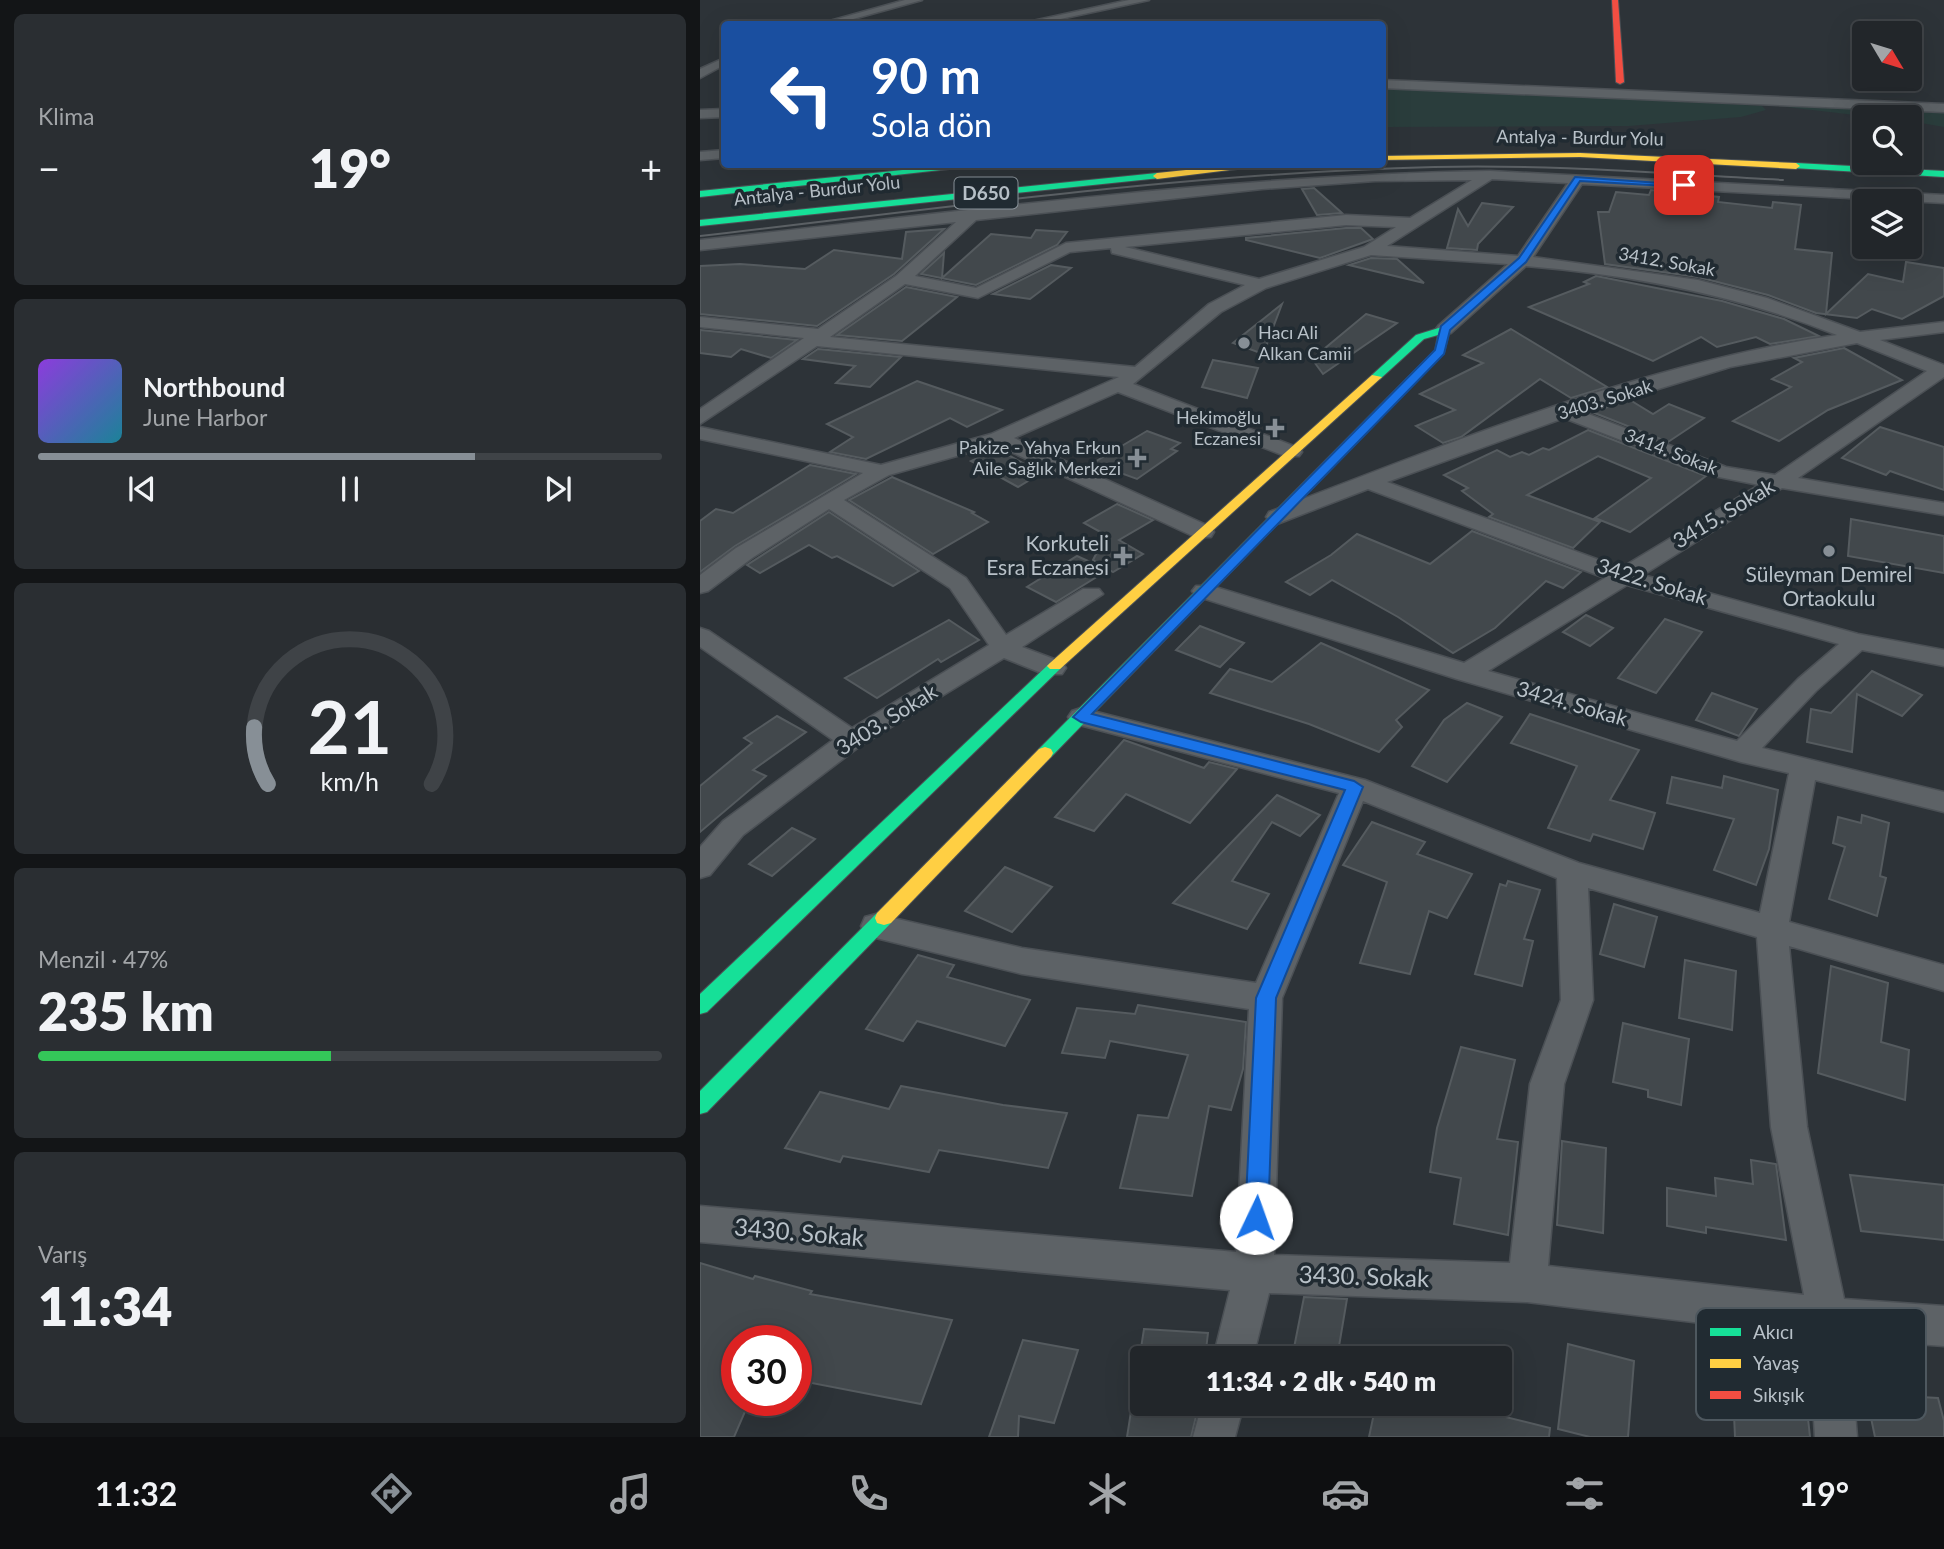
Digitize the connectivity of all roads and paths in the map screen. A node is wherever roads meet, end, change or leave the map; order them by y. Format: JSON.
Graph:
{"nodes":[{"id":1,"x":891,"y":0,"type":"edge"},
{"id":2,"x":917,"y":0,"type":"edge"},
{"id":3,"x":1144,"y":0,"type":"edge"},
{"id":4,"x":1615,"y":0,"type":"edge"},
{"id":5,"x":903,"y":4,"type":"junction"},
{"id":6,"x":836,"y":21,"type":"edge"},
{"id":7,"x":1039,"y":21,"type":"edge"},
{"id":8,"x":721,"y":63,"type":"edge"},
{"id":9,"x":700,"y":74,"type":"edge"},
{"id":10,"x":1620,"y":82,"type":"dead end"},
{"id":11,"x":1386,"y":84,"type":"edge"},
{"id":12,"x":1944,"y":108,"type":"edge"},
{"id":13,"x":721,"y":113,"type":"edge"},
{"id":14,"x":700,"y":114,"type":"edge"},
{"id":15,"x":721,"y":154,"type":"edge"},
{"id":16,"x":700,"y":156,"type":"edge"},
{"id":17,"x":1386,"y":158,"type":"edge"},
{"id":18,"x":951,"y":168,"type":"edge"},
{"id":19,"x":1234,"y":168,"type":"edge"},
{"id":20,"x":1944,"y":174,"type":"edge"},
{"id":21,"x":1490,"y":175,"type":"junction"},
{"id":22,"x":1578,"y":178,"type":"junction"},
{"id":23,"x":700,"y":194,"type":"edge"},
{"id":24,"x":1944,"y":199,"type":"edge"},
{"id":25,"x":973,"y":215,"type":"junction"},
{"id":26,"x":700,"y":223,"type":"edge"},
{"id":27,"x":1411,"y":223,"type":"junction"},
{"id":28,"x":700,"y":245,"type":"edge"},
{"id":29,"x":1097,"y":245,"type":"junction"},
{"id":30,"x":1370,"y":250,"type":"junction"},
{"id":31,"x":1523,"y":260,"type":"junction"},
{"id":32,"x":902,"y":279,"type":"junction"},
{"id":33,"x":1259,"y":284,"type":"junction"},
{"id":34,"x":700,"y":322,"type":"edge"},
{"id":35,"x":1944,"y":327,"type":"edge"},
{"id":36,"x":1445,"y":329,"type":"junction"},
{"id":37,"x":815,"y":337,"type":"junction"},
{"id":38,"x":1859,"y":337,"type":"junction"},
{"id":39,"x":1942,"y":370,"type":"edge"},
{"id":40,"x":1139,"y":373,"type":"junction"},
{"id":41,"x":1118,"y":385,"type":"junction"},
{"id":42,"x":1567,"y":412,"type":"junction"},
{"id":43,"x":700,"y":418,"type":"edge"},
{"id":44,"x":700,"y":433,"type":"edge"},
{"id":45,"x":998,"y":438,"type":"junction"},
{"id":46,"x":1292,"y":452,"type":"junction"},
{"id":47,"x":882,"y":471,"type":"junction"},
{"id":48,"x":1780,"y":481,"type":"junction"},
{"id":49,"x":1367,"y":482,"type":"junction"},
{"id":50,"x":829,"y":500,"type":"junction"},
{"id":51,"x":1944,"y":509,"type":"edge"},
{"id":52,"x":1277,"y":517,"type":"junction"},
{"id":53,"x":1203,"y":532,"type":"junction"},
{"id":54,"x":1621,"y":576,"type":"junction"},
{"id":55,"x":700,"y":586,"type":"edge"},
{"id":56,"x":1204,"y":591,"type":"junction"},
{"id":57,"x":1091,"y":594,"type":"dead end"},
{"id":58,"x":700,"y":636,"type":"edge"},
{"id":59,"x":1857,"y":641,"type":"junction"},
{"id":60,"x":1003,"y":648,"type":"junction"},
{"id":61,"x":1944,"y":658,"type":"edge"},
{"id":62,"x":1053,"y":668,"type":"junction"},
{"id":63,"x":1466,"y":673,"type":"junction"},
{"id":64,"x":1081,"y":717,"type":"junction"},
{"id":65,"x":851,"y":740,"type":"junction"},
{"id":66,"x":1741,"y":753,"type":"junction"},
{"id":67,"x":1803,"y":770,"type":"junction"},
{"id":68,"x":1354,"y":787,"type":"junction"},
{"id":69,"x":1944,"y":802,"type":"edge"},
{"id":70,"x":700,"y":867,"type":"edge"},
{"id":71,"x":1572,"y":872,"type":"junction"},
{"id":72,"x":876,"y":926,"type":"junction"},
{"id":73,"x":1772,"y":930,"type":"junction"},
{"id":74,"x":1944,"y":978,"type":"edge"},
{"id":75,"x":1266,"y":998,"type":"junction"},
{"id":76,"x":700,"y":1006,"type":"edge"},
{"id":77,"x":700,"y":1105,"type":"edge"},
{"id":78,"x":700,"y":1224,"type":"edge"},
{"id":79,"x":1254,"y":1273,"type":"junction"},
{"id":80,"x":1527,"y":1283,"type":"junction"},
{"id":81,"x":1742,"y":1308,"type":"edge"},
{"id":82,"x":1826,"y":1308,"type":"edge"},
{"id":83,"x":1926,"y":1325,"type":"edge"},
{"id":84,"x":1944,"y":1326,"type":"edge"},
{"id":85,"x":1236,"y":1346,"type":"edge"},
{"id":86,"x":1220,"y":1416,"type":"edge"},
{"id":87,"x":1214,"y":1437,"type":"edge"}],
"edges":[{"from":1,"to":5,"type":"street"},
{"from":2,"to":5,"type":"street"},
{"from":3,"to":7,"type":"street"},
{"from":4,"to":10,"type":"main road"},
{"from":5,"to":6,"type":"street"},
{"from":8,"to":9,"type":"street"},
{"from":11,"to":12,"type":"street"},
{"from":13,"to":14,"type":"street"},
{"from":15,"to":16,"type":"street"},
{"from":17,"to":20,"type":"main road","name":"Antalya - Burdur Yolu"},
{"from":18,"to":23,"type":"main road","name":"Antalya - Burdur Yolu","number":"D650"},
{"from":19,"to":26,"type":"main road","name":"Antalya - Burdur Yolu","number":"D650"},
{"from":21,"to":22,"type":"street"},
{"from":21,"to":25,"type":"street"},
{"from":21,"to":27,"type":"street"},
{"from":22,"to":24,"type":"street"},
{"from":22,"to":31,"type":"street"},
{"from":25,"to":28,"type":"street"},
{"from":25,"to":32,"type":"street"},
{"from":27,"to":29,"type":"street"},
{"from":27,"to":30,"type":"street"},
{"from":29,"to":32,"type":"street"},
{"from":29,"to":33,"type":"street"},
{"from":30,"to":31,"type":"street","name":"3412. Sokak"},
{"from":30,"to":33,"type":"street"},
{"from":31,"to":36,"type":"street"},
{"from":31,"to":38,"type":"street","name":"3412. Sokak"},
{"from":32,"to":37,"type":"street"},
{"from":33,"to":40,"type":"street"},
{"from":34,"to":37,"type":"street"},
{"from":35,"to":38,"type":"street","name":"3403. Sokak"},
{"from":36,"to":46,"type":"main road"},
{"from":36,"to":52,"type":"main road"},
{"from":37,"to":40,"type":"street"},
{"from":37,"to":43,"type":"street"},
{"from":38,"to":39,"type":"street","name":"3412. Sokak"},
{"from":38,"to":42,"type":"street","name":"3403. Sokak"},
{"from":39,"to":48,"type":"street","name":"3415. Sokak"},
{"from":40,"to":41,"type":"street"},
{"from":41,"to":45,"type":"street"},
{"from":41,"to":46,"type":"street"},
{"from":42,"to":48,"type":"street","name":"3414. Sokak"},
{"from":42,"to":49,"type":"street","name":"3403. Sokak"},
{"from":44,"to":47,"type":"street"},
{"from":45,"to":47,"type":"street"},
{"from":45,"to":53,"type":"street"},
{"from":46,"to":53,"type":"main road"},
{"from":47,"to":50,"type":"street"},
{"from":48,"to":51,"type":"street","name":"3414. Sokak"},
{"from":48,"to":54,"type":"street","name":"3415. Sokak"},
{"from":49,"to":52,"type":"street","name":"3403. Sokak"},
{"from":49,"to":54,"type":"street","name":"3422. Sokak"},
{"from":50,"to":55,"type":"street"},
{"from":50,"to":60,"type":"street"},
{"from":52,"to":56,"type":"main road"},
{"from":53,"to":62,"type":"main road"},
{"from":54,"to":59,"type":"street","name":"3422. Sokak"},
{"from":54,"to":63,"type":"street","name":"3415. Sokak"},
{"from":56,"to":63,"type":"street","name":"3424. Sokak"},
{"from":56,"to":64,"type":"main road"},
{"from":57,"to":60,"type":"street","name":"3403. Sokak"},
{"from":58,"to":65,"type":"street"},
{"from":59,"to":61,"type":"street","name":"3422. Sokak"},
{"from":59,"to":66,"type":"street"},
{"from":60,"to":62,"type":"street"},
{"from":60,"to":65,"type":"street","name":"3403. Sokak"},
{"from":62,"to":76,"type":"main road"},
{"from":63,"to":66,"type":"street","name":"3424. Sokak"},
{"from":64,"to":68,"type":"street"},
{"from":64,"to":72,"type":"main road"},
{"from":65,"to":70,"type":"street","name":"3403. Sokak"},
{"from":66,"to":67,"type":"street","name":"3424. Sokak"},
{"from":67,"to":69,"type":"street","name":"3424. Sokak"},
{"from":67,"to":73,"type":"street"},
{"from":68,"to":71,"type":"street"},
{"from":68,"to":75,"type":"street"},
{"from":71,"to":73,"type":"street"},
{"from":71,"to":80,"type":"street"},
{"from":72,"to":75,"type":"street"},
{"from":72,"to":77,"type":"main road"},
{"from":73,"to":74,"type":"street"},
{"from":73,"to":82,"type":"street"},
{"from":75,"to":79,"type":"street"},
{"from":78,"to":79,"type":"street","name":"3430. Sokak"},
{"from":79,"to":80,"type":"street","name":"3430. Sokak"},
{"from":79,"to":85,"type":"street"},
{"from":80,"to":81,"type":"street","name":"3430. Sokak"},
{"from":83,"to":84,"type":"street","name":"3430. Sokak"},
{"from":86,"to":87,"type":"street"}]}
